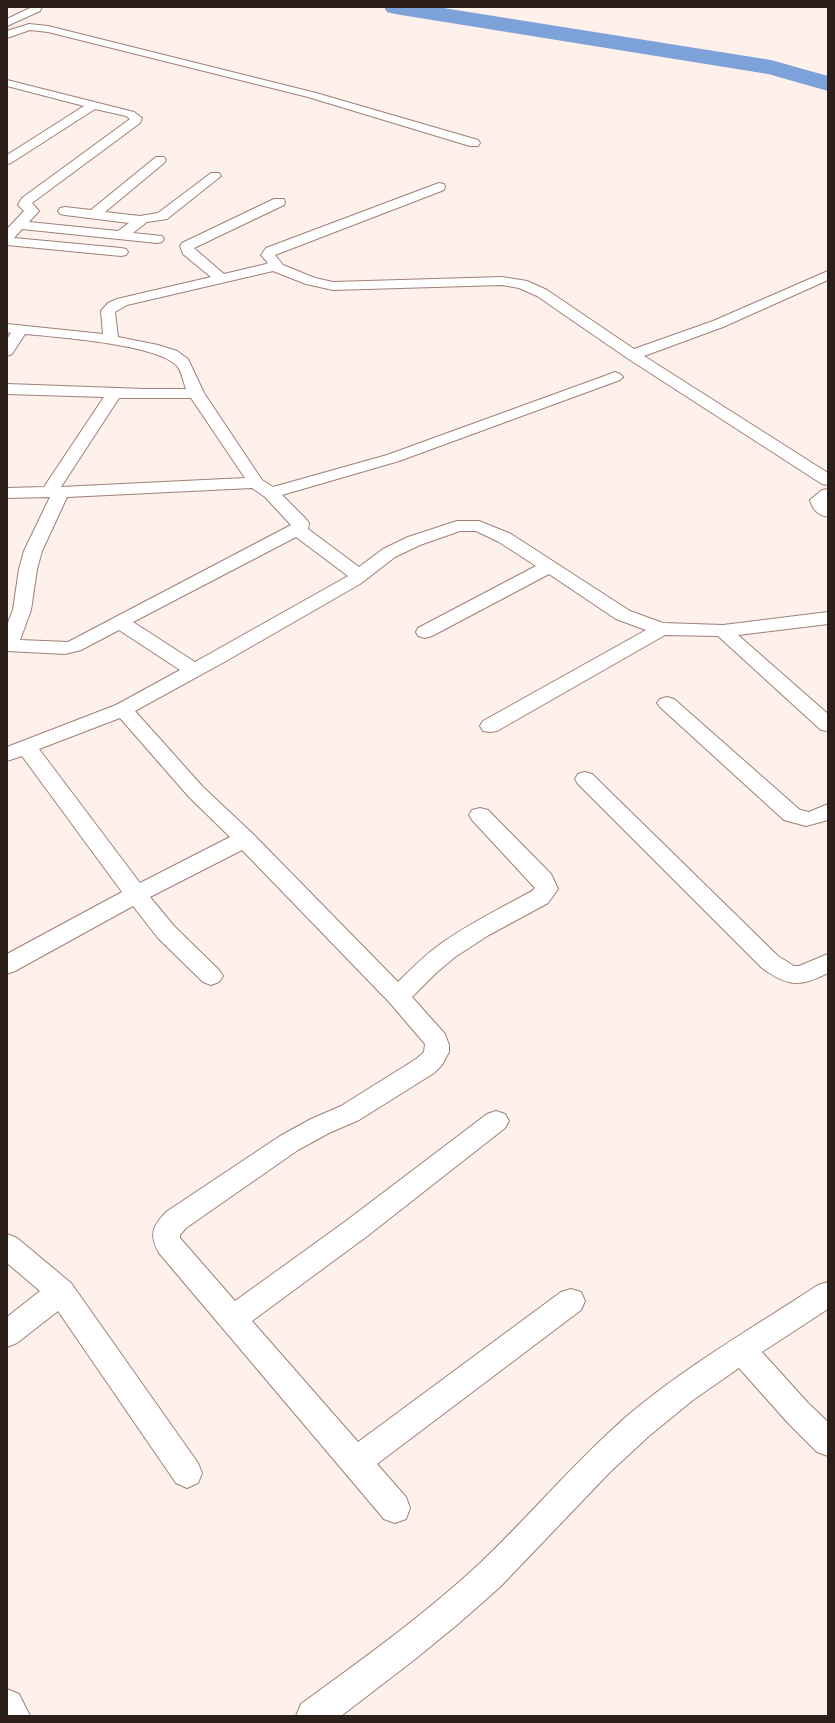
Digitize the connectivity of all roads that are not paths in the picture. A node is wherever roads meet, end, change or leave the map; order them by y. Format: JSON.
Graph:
{"nodes":[{"id":1,"x":36,"y":8,"type":"dead end"},
{"id":2,"x":7,"y":23,"type":"edge"},
{"id":3,"x":7,"y":35,"type":"edge"},
{"id":4,"x":7,"y":82,"type":"edge"},
{"id":5,"x":93,"y":105,"type":"junction"},
{"id":6,"x":13,"y":140,"type":"dead end"},
{"id":7,"x":32,"y":142,"type":"junction"},
{"id":8,"x":474,"y":143,"type":"dead end"},
{"id":9,"x":7,"y":160,"type":"edge"},
{"id":10,"x":160,"y":160,"type":"dead end"},
{"id":11,"x":215,"y":176,"type":"dead end"},
{"id":12,"x":439,"y":187,"type":"dead end"},
{"id":13,"x":279,"y":202,"type":"dead end"},
{"id":14,"x":65,"y":211,"type":"dead end"},
{"id":15,"x":94,"y":214,"type":"junction"},
{"id":16,"x":141,"y":220,"type":"junction"},
{"id":17,"x":18,"y":225,"type":"junction"},
{"id":18,"x":121,"y":235,"type":"junction"},
{"id":19,"x":7,"y":237,"type":"edge"},
{"id":20,"x":156,"y":239,"type":"dead end"},
{"id":21,"x":7,"y":241,"type":"edge"},
{"id":22,"x":121,"y":252,"type":"dead end"},
{"id":23,"x":274,"y":266,"type":"junction"},
{"id":24,"x":828,"y":275,"type":"edge"},
{"id":25,"x":222,"y":279,"type":"junction"},
{"id":26,"x":14,"y":329,"type":"edge"},
{"id":27,"x":111,"y":340,"type":"junction"},
{"id":28,"x":7,"y":350,"type":"edge"},
{"id":29,"x":632,"y":355,"type":"junction"},
{"id":30,"x":615,"y":377,"type":"dead end"},
{"id":31,"x":7,"y":389,"type":"edge"},
{"id":32,"x":196,"y":393,"type":"junction"},
{"id":33,"x":114,"y":394,"type":"junction"},
{"id":34,"x":828,"y":480,"type":"edge"},
{"id":35,"x":256,"y":483,"type":"junction"},
{"id":36,"x":55,"y":492,"type":"junction"},
{"id":37,"x":7,"y":493,"type":"edge"},
{"id":38,"x":271,"y":493,"type":"junction"},
{"id":39,"x":828,"y":494,"type":"edge"},
{"id":40,"x":828,"y":512,"type":"edge"},
{"id":41,"x":297,"y":529,"type":"junction"},
{"id":42,"x":549,"y":567,"type":"junction"},
{"id":43,"x":360,"y":576,"type":"junction"},
{"id":44,"x":828,"y":618,"type":"edge"},
{"id":45,"x":120,"y":622,"type":"junction"},
{"id":46,"x":661,"y":629,"type":"junction"},
{"id":47,"x":723,"y":631,"type":"junction"},
{"id":48,"x":425,"y":632,"type":"dead end"},
{"id":49,"x":8,"y":645,"type":"edge"},
{"id":50,"x":193,"y":670,"type":"junction"},
{"id":51,"x":667,"y":703,"type":"dead end"},
{"id":52,"x":123,"y":709,"type":"junction"},
{"id":53,"x":828,"y":725,"type":"edge"},
{"id":54,"x":490,"y":726,"type":"dead end"},
{"id":55,"x":26,"y":746,"type":"junction"},
{"id":56,"x":7,"y":754,"type":"edge"},
{"id":57,"x":585,"y":779,"type":"dead end"},
{"id":58,"x":828,"y":811,"type":"edge"},
{"id":59,"x":480,"y":815,"type":"dead end"},
{"id":60,"x":245,"y":839,"type":"junction"},
{"id":61,"x":136,"y":896,"type":"junction"},
{"id":62,"x":828,"y":963,"type":"edge"},
{"id":63,"x":7,"y":964,"type":"edge"},
{"id":64,"x":211,"y":976,"type":"dead end"},
{"id":65,"x":398,"y":997,"type":"junction"},
{"id":66,"x":496,"y":1121,"type":"dead end"},
{"id":67,"x":7,"y":1246,"type":"edge"},
{"id":68,"x":61,"y":1292,"type":"junction"},
{"id":69,"x":828,"y":1294,"type":"edge"},
{"id":70,"x":571,"y":1301,"type":"dead end"},
{"id":71,"x":232,"y":1318,"type":"junction"},
{"id":72,"x":7,"y":1334,"type":"edge"},
{"id":73,"x":742,"y":1351,"type":"junction"},
{"id":74,"x":828,"y":1442,"type":"edge"},
{"id":75,"x":356,"y":1461,"type":"junction"},
{"id":76,"x":187,"y":1473,"type":"dead end"},
{"id":77,"x":396,"y":1508,"type":"dead end"},
{"id":78,"x":7,"y":1706,"type":"edge"},
{"id":79,"x":13,"y":1716,"type":"edge"},
{"id":80,"x":313,"y":1716,"type":"edge"}],
"edges":[{"from":1,"to":2,"type":"street"},
{"from":3,"to":8,"type":"street"},
{"from":4,"to":5,"type":"street"},
{"from":5,"to":7,"type":"street"},
{"from":5,"to":17,"type":"street"},
{"from":6,"to":7,"type":"street"},
{"from":7,"to":9,"type":"street"},
{"from":10,"to":15,"type":"street"},
{"from":11,"to":16,"type":"street"},
{"from":12,"to":23,"type":"street"},
{"from":13,"to":25,"type":"street"},
{"from":14,"to":15,"type":"street"},
{"from":15,"to":16,"type":"street"},
{"from":16,"to":18,"type":"street"},
{"from":17,"to":18,"type":"street"},
{"from":17,"to":19,"type":"street"},
{"from":18,"to":20,"type":"street"},
{"from":21,"to":22,"type":"street"},
{"from":23,"to":25,"type":"street"},
{"from":23,"to":29,"type":"street"},
{"from":24,"to":29,"type":"street"},
{"from":25,"to":27,"type":"street"},
{"from":26,"to":27,"type":"street"},
{"from":26,"to":28,"type":"street"},
{"from":27,"to":32,"type":"street"},
{"from":29,"to":34,"type":"street"},
{"from":30,"to":38,"type":"street"},
{"from":31,"to":33,"type":"street"},
{"from":32,"to":33,"type":"street"},
{"from":32,"to":35,"type":"street"},
{"from":33,"to":36,"type":"street"},
{"from":35,"to":36,"type":"street"},
{"from":35,"to":38,"type":"street"},
{"from":36,"to":37,"type":"street"},
{"from":36,"to":49,"type":"street"},
{"from":38,"to":41,"type":"street"},
{"from":39,"to":40,"type":"street"},
{"from":41,"to":43,"type":"street"},
{"from":41,"to":45,"type":"street"},
{"from":42,"to":43,"type":"street"},
{"from":42,"to":46,"type":"street"},
{"from":42,"to":48,"type":"street"},
{"from":43,"to":50,"type":"street"},
{"from":44,"to":47,"type":"street"},
{"from":45,"to":49,"type":"street"},
{"from":45,"to":50,"type":"street"},
{"from":46,"to":47,"type":"street"},
{"from":46,"to":54,"type":"street"},
{"from":47,"to":53,"type":"street"},
{"from":50,"to":52,"type":"street"},
{"from":51,"to":58,"type":"street"},
{"from":52,"to":55,"type":"street"},
{"from":52,"to":60,"type":"street"},
{"from":55,"to":56,"type":"street"},
{"from":55,"to":61,"type":"street"},
{"from":57,"to":62,"type":"street"},
{"from":59,"to":65,"type":"street"},
{"from":60,"to":61,"type":"street"},
{"from":60,"to":65,"type":"street"},
{"from":61,"to":63,"type":"street"},
{"from":61,"to":64,"type":"street"},
{"from":65,"to":71,"type":"street"},
{"from":66,"to":71,"type":"street"},
{"from":67,"to":68,"type":"street"},
{"from":68,"to":72,"type":"street"},
{"from":68,"to":76,"type":"street"},
{"from":69,"to":73,"type":"street"},
{"from":70,"to":75,"type":"street"},
{"from":71,"to":75,"type":"street"},
{"from":73,"to":74,"type":"street"},
{"from":73,"to":80,"type":"street"},
{"from":75,"to":77,"type":"street"},
{"from":78,"to":79,"type":"street"}]}
